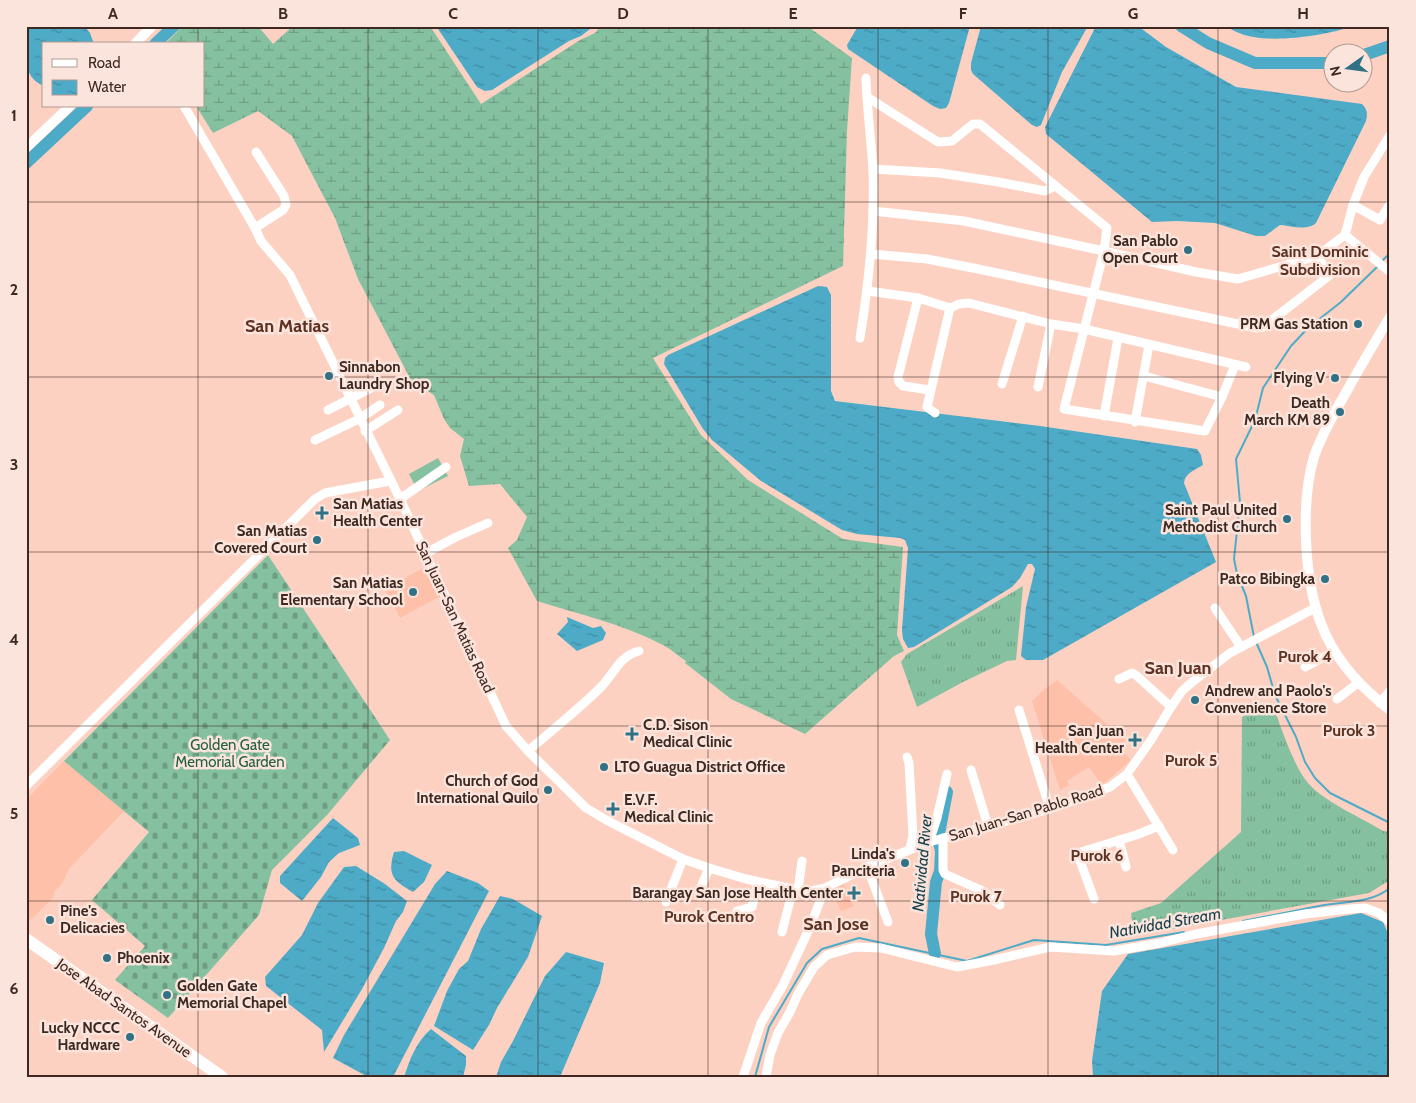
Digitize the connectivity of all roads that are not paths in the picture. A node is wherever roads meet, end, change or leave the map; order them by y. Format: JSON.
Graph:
{"nodes":[{"id":1,"x":152,"y":26,"type":"edge"},
{"id":2,"x":145,"y":41,"type":"edge"},
{"id":3,"x":866,"y":78,"type":"dead end"},
{"id":4,"x":867,"y":97,"type":"junction"},
{"id":5,"x":68,"y":108,"type":"edge"},
{"id":6,"x":185,"y":108,"type":"edge"},
{"id":7,"x":1390,"y":135,"type":"edge"},
{"id":8,"x":26,"y":148,"type":"edge"},
{"id":9,"x":256,"y":152,"type":"dead end"},
{"id":10,"x":873,"y":169,"type":"junction"},
{"id":11,"x":1055,"y":186,"type":"junction"},
{"id":12,"x":1390,"y":204,"type":"edge"},
{"id":13,"x":1353,"y":205,"type":"junction"},
{"id":14,"x":873,"y":211,"type":"junction"},
{"id":15,"x":255,"y":228,"type":"junction"},
{"id":16,"x":1345,"y":235,"type":"junction"},
{"id":17,"x":1104,"y":251,"type":"junction"},
{"id":18,"x":871,"y":254,"type":"junction"},
{"id":19,"x":1316,"y":256,"type":"junction"},
{"id":20,"x":1388,"y":271,"type":"edge"},
{"id":21,"x":868,"y":291,"type":"junction"},
{"id":22,"x":1094,"y":293,"type":"junction"},
{"id":23,"x":918,"y":298,"type":"junction"},
{"id":24,"x":950,"y":308,"type":"junction"},
{"id":25,"x":1023,"y":316,"type":"junction"},
{"id":26,"x":1390,"y":317,"type":"edge"},
{"id":27,"x":1051,"y":324,"type":"junction"},
{"id":28,"x":1084,"y":329,"type":"junction"},
{"id":29,"x":860,"y":338,"type":"dead end"},
{"id":30,"x":1118,"y":338,"type":"junction"},
{"id":31,"x":1149,"y":345,"type":"junction"},
{"id":32,"x":1234,"y":365,"type":"junction"},
{"id":33,"x":1246,"y":367,"type":"dead end"},
{"id":34,"x":1144,"y":376,"type":"junction"},
{"id":35,"x":379,"y":384,"type":"dead end"},
{"id":36,"x":1002,"y":384,"type":"dead end"},
{"id":37,"x":1038,"y":387,"type":"dead end"},
{"id":38,"x":930,"y":390,"type":"junction"},
{"id":39,"x":1222,"y":397,"type":"junction"},
{"id":40,"x":350,"y":399,"type":"junction"},
{"id":41,"x":380,"y":405,"type":"dead end"},
{"id":42,"x":328,"y":410,"type":"dead end"},
{"id":43,"x":398,"y":410,"type":"dead end"},
{"id":44,"x":935,"y":413,"type":"dead end"},
{"id":45,"x":1104,"y":416,"type":"junction"},
{"id":46,"x":359,"y":418,"type":"junction"},
{"id":47,"x":1135,"y":422,"type":"junction"},
{"id":48,"x":365,"y":431,"type":"junction"},
{"id":49,"x":315,"y":440,"type":"dead end"},
{"id":50,"x":446,"y":467,"type":"dead end"},
{"id":51,"x":390,"y":481,"type":"junction"},
{"id":52,"x":400,"y":499,"type":"junction"},
{"id":53,"x":488,"y":523,"type":"dead end"},
{"id":54,"x":426,"y":554,"type":"junction"},
{"id":55,"x":1215,"y":608,"type":"dead end"},
{"id":56,"x":1315,"y":608,"type":"junction"},
{"id":57,"x":1245,"y":645,"type":"junction"},
{"id":58,"x":639,"y":651,"type":"dead end"},
{"id":59,"x":1334,"y":651,"type":"junction"},
{"id":60,"x":1305,"y":667,"type":"dead end"},
{"id":61,"x":1119,"y":679,"type":"dead end"},
{"id":62,"x":1358,"y":683,"type":"junction"},
{"id":63,"x":1390,"y":691,"type":"edge"},
{"id":64,"x":1337,"y":699,"type":"dead end"},
{"id":65,"x":1380,"y":702,"type":"junction"},
{"id":66,"x":1170,"y":707,"type":"junction"},
{"id":67,"x":1019,"y":710,"type":"dead end"},
{"id":68,"x":1390,"y":710,"type":"edge"},
{"id":69,"x":528,"y":751,"type":"junction"},
{"id":70,"x":907,"y":757,"type":"dead end"},
{"id":71,"x":971,"y":770,"type":"dead end"},
{"id":72,"x":947,"y":774,"type":"dead end"},
{"id":73,"x":1127,"y":774,"type":"junction"},
{"id":74,"x":26,"y":786,"type":"edge"},
{"id":75,"x":1050,"y":809,"type":"junction"},
{"id":76,"x":988,"y":826,"type":"junction"},
{"id":77,"x":1159,"y":826,"type":"junction"},
{"id":78,"x":936,"y":840,"type":"junction"},
{"id":79,"x":1119,"y":840,"type":"junction"},
{"id":80,"x":910,"y":849,"type":"junction"},
{"id":81,"x":1173,"y":850,"type":"dead end"},
{"id":82,"x":684,"y":859,"type":"junction"},
{"id":83,"x":802,"y":861,"type":"dead end"},
{"id":84,"x":867,"y":867,"type":"junction"},
{"id":85,"x":1126,"y":867,"type":"dead end"},
{"id":86,"x":709,"y":868,"type":"junction"},
{"id":87,"x":758,"y":882,"type":"junction"},
{"id":88,"x":825,"y":888,"type":"junction"},
{"id":89,"x":796,"y":890,"type":"junction"},
{"id":90,"x":699,"y":892,"type":"dead end"},
{"id":91,"x":1094,"y":899,"type":"dead end"},
{"id":92,"x":666,"y":902,"type":"dead end"},
{"id":93,"x":1000,"y":905,"type":"dead end"},
{"id":94,"x":736,"y":911,"type":"dead end"},
{"id":95,"x":888,"y":922,"type":"dead end"},
{"id":96,"x":1390,"y":922,"type":"edge"},
{"id":97,"x":782,"y":932,"type":"dead end"},
{"id":98,"x":26,"y":939,"type":"edge"},
{"id":99,"x":222,"y":1077,"type":"edge"},
{"id":100,"x":743,"y":1077,"type":"edge"},
{"id":101,"x":766,"y":1077,"type":"edge"}],
"edges":[{"from":1,"to":2,"type":"main road"},
{"from":3,"to":4,"type":"street"},
{"from":4,"to":10,"type":"street"},
{"from":4,"to":11,"type":"street"},
{"from":5,"to":8,"type":"main road"},
{"from":6,"to":15,"type":"street","name":"San Juan-San Matias Road"},
{"from":7,"to":13,"type":"street"},
{"from":9,"to":15,"type":"street"},
{"from":10,"to":11,"type":"street"},
{"from":10,"to":14,"type":"street"},
{"from":11,"to":17,"type":"street"},
{"from":12,"to":13,"type":"street"},
{"from":13,"to":16,"type":"street"},
{"from":14,"to":17,"type":"street"},
{"from":14,"to":18,"type":"street"},
{"from":15,"to":40,"type":"street","name":"San Juan-San Matias Road"},
{"from":16,"to":19,"type":"street"},
{"from":16,"to":20,"type":"street"},
{"from":17,"to":19,"type":"street"},
{"from":17,"to":22,"type":"street"},
{"from":18,"to":21,"type":"street"},
{"from":18,"to":22,"type":"street"},
{"from":19,"to":22,"type":"street"},
{"from":21,"to":23,"type":"street"},
{"from":21,"to":29,"type":"street"},
{"from":22,"to":28,"type":"street"},
{"from":23,"to":24,"type":"street"},
{"from":23,"to":38,"type":"street"},
{"from":24,"to":25,"type":"street"},
{"from":24,"to":38,"type":"street"},
{"from":25,"to":27,"type":"street"},
{"from":25,"to":36,"type":"street"},
{"from":26,"to":56,"type":"main road"},
{"from":27,"to":28,"type":"street"},
{"from":27,"to":37,"type":"street"},
{"from":28,"to":30,"type":"street"},
{"from":28,"to":45,"type":"street"},
{"from":30,"to":31,"type":"street"},
{"from":30,"to":45,"type":"street"},
{"from":31,"to":32,"type":"street"},
{"from":31,"to":34,"type":"street"},
{"from":32,"to":33,"type":"street"},
{"from":32,"to":39,"type":"street"},
{"from":34,"to":39,"type":"street"},
{"from":34,"to":47,"type":"street"},
{"from":35,"to":40,"type":"street"},
{"from":38,"to":44,"type":"street"},
{"from":39,"to":47,"type":"street"},
{"from":40,"to":42,"type":"street"},
{"from":40,"to":46,"type":"street","name":"San Juan-San Matias Road"},
{"from":41,"to":46,"type":"street"},
{"from":43,"to":48,"type":"street"},
{"from":45,"to":47,"type":"street"},
{"from":46,"to":48,"type":"street","name":"San Juan-San Matias Road"},
{"from":46,"to":49,"type":"street"},
{"from":48,"to":51,"type":"street","name":"San Juan-San Matias Road"},
{"from":50,"to":52,"type":"street"},
{"from":51,"to":52,"type":"street","name":"San Juan-San Matias Road"},
{"from":51,"to":74,"type":"street"},
{"from":52,"to":54,"type":"street","name":"San Juan-San Matias Road"},
{"from":53,"to":54,"type":"street"},
{"from":54,"to":69,"type":"street","name":"San Juan-San Matias Road"},
{"from":55,"to":57,"type":"street"},
{"from":56,"to":57,"type":"street","name":"San Juan-San Pablo Road"},
{"from":56,"to":59,"type":"main road"},
{"from":57,"to":66,"type":"street","name":"San Juan-San Pablo Road"},
{"from":58,"to":69,"type":"street"},
{"from":59,"to":60,"type":"street"},
{"from":59,"to":62,"type":"main road"},
{"from":61,"to":66,"type":"street"},
{"from":62,"to":64,"type":"street"},
{"from":62,"to":65,"type":"main road"},
{"from":63,"to":65,"type":"street"},
{"from":65,"to":68,"type":"main road"},
{"from":66,"to":73,"type":"street","name":"San Juan-San Pablo Road"},
{"from":67,"to":75,"type":"street"},
{"from":69,"to":82,"type":"street","name":"San Juan-San Matias Road"},
{"from":70,"to":80,"type":"street"},
{"from":71,"to":76,"type":"street"},
{"from":72,"to":78,"type":"street"},
{"from":73,"to":75,"type":"street","name":"San Juan-San Pablo Road"},
{"from":73,"to":77,"type":"street"},
{"from":75,"to":76,"type":"street","name":"San Juan-San Pablo Road"},
{"from":76,"to":78,"type":"street","name":"San Juan-San Pablo Road"},
{"from":77,"to":79,"type":"street"},
{"from":77,"to":81,"type":"street"},
{"from":78,"to":80,"type":"street","name":"San Juan-San Pablo Road"},
{"from":78,"to":93,"type":"street"},
{"from":79,"to":85,"type":"street"},
{"from":79,"to":91,"type":"street"},
{"from":80,"to":84,"type":"street","name":"San Juan-San Pablo Road"},
{"from":82,"to":86,"type":"street","name":"San Juan-San Matias Road"},
{"from":82,"to":92,"type":"street"},
{"from":83,"to":89,"type":"street"},
{"from":84,"to":88,"type":"street","name":"San Juan-San Pablo Road"},
{"from":84,"to":95,"type":"street"},
{"from":86,"to":87,"type":"street","name":"San Juan-San Matias Road"},
{"from":86,"to":90,"type":"street"},
{"from":87,"to":89,"type":"street","name":"San Juan-San Matias Road"},
{"from":87,"to":94,"type":"street"},
{"from":88,"to":89,"type":"street","name":"San Juan-San Matias Road"},
{"from":88,"to":100,"type":"street"},
{"from":89,"to":97,"type":"street"},
{"from":96,"to":101,"type":"street"},
{"from":98,"to":99,"type":"highway","name":"Jose Abad Santos Avenue"}]}
